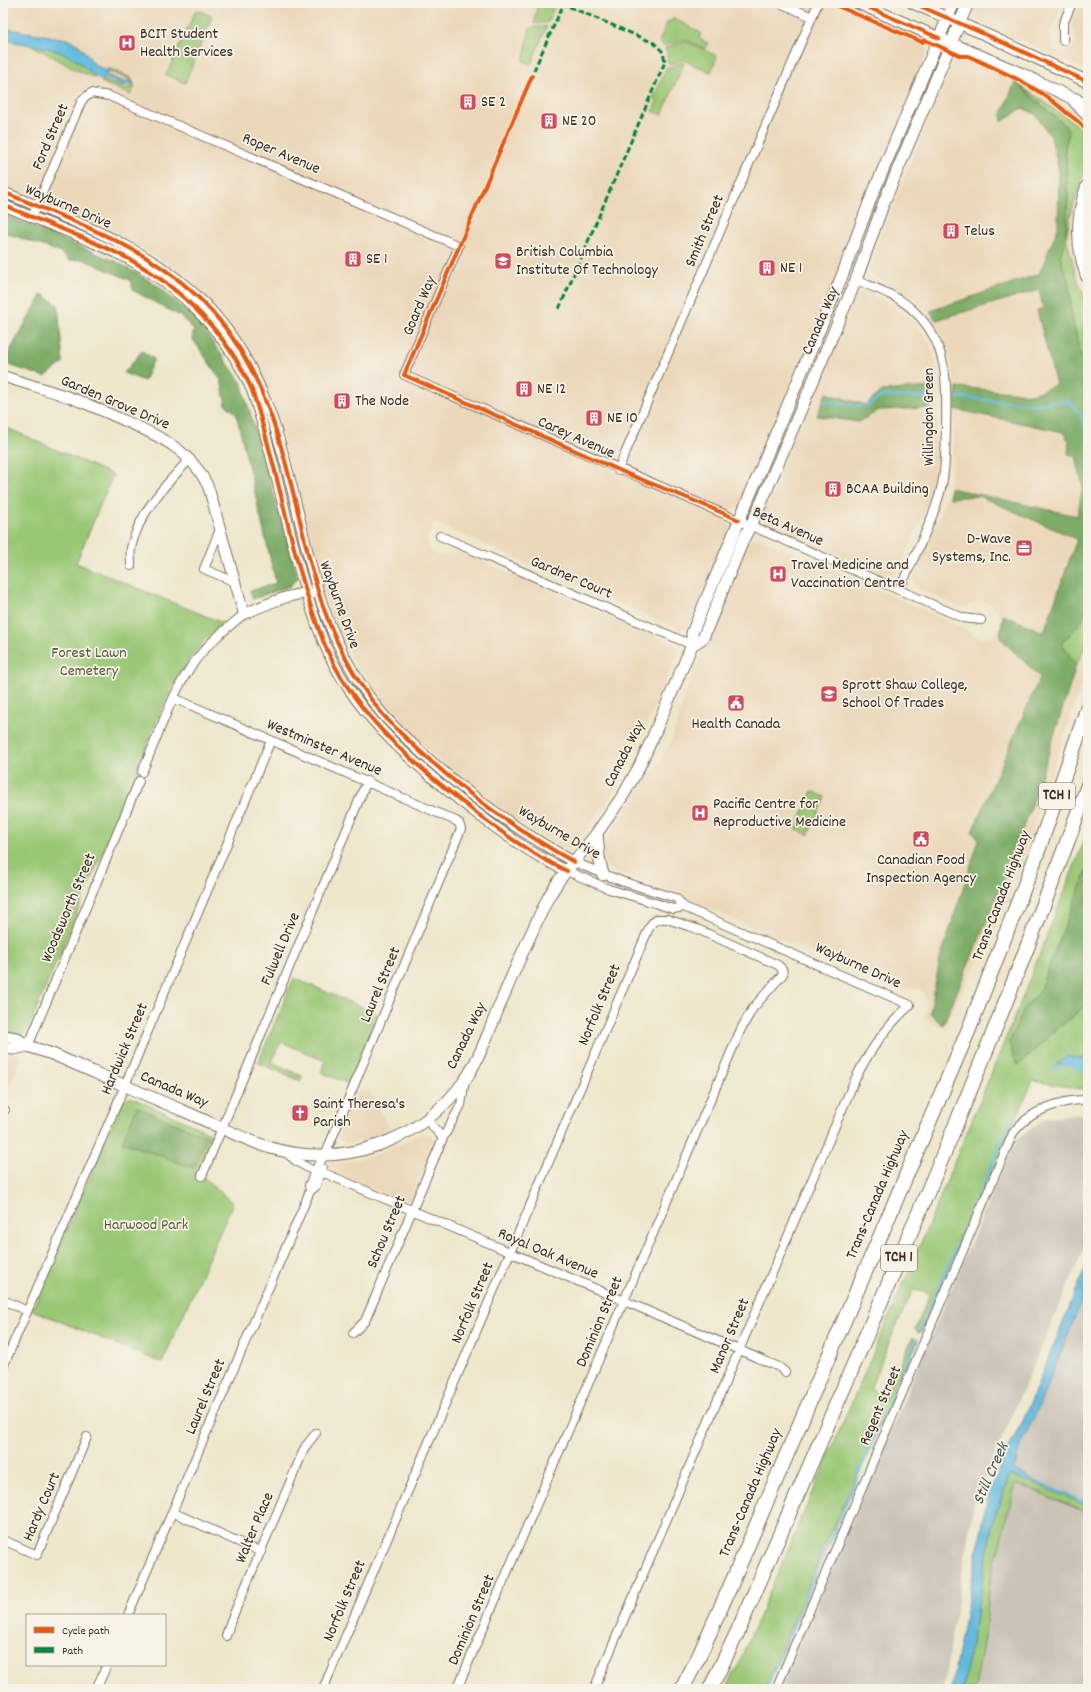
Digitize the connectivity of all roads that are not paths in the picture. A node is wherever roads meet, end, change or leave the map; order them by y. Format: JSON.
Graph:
{"nodes":[{"id":1,"x":780,"y":3,"type":"edge"},
{"id":2,"x":818,"y":3,"type":"edge"},
{"id":3,"x":858,"y":3,"type":"edge"},
{"id":4,"x":913,"y":3,"type":"edge"},
{"id":5,"x":954,"y":3,"type":"edge"},
{"id":6,"x":968,"y":3,"type":"edge"},
{"id":7,"x":1072,"y":3,"type":"edge"},
{"id":8,"x":812,"y":17,"type":"junction"},
{"id":9,"x":948,"y":18,"type":"junction"},
{"id":10,"x":959,"y":23,"type":"junction"},
{"id":11,"x":939,"y":38,"type":"junction"},
{"id":12,"x":1062,"y":41,"type":"dead end"},
{"id":13,"x":951,"y":43,"type":"junction"},
{"id":14,"x":1088,"y":82,"type":"edge"},
{"id":15,"x":90,"y":93,"type":"joint"},
{"id":16,"x":1075,"y":100,"type":"junction"},
{"id":17,"x":1088,"y":106,"type":"edge"},
{"id":18,"x":1088,"y":114,"type":"edge"},
{"id":19,"x":1088,"y":187,"type":"edge"},
{"id":20,"x":3,"y":192,"type":"edge"},
{"id":21,"x":3,"y":205,"type":"edge"},
{"id":22,"x":37,"y":206,"type":"junction"},
{"id":23,"x":32,"y":217,"type":"junction"},
{"id":24,"x":459,"y":246,"type":"joint"},
{"id":25,"x":1088,"y":276,"type":"edge"},
{"id":26,"x":856,"y":280,"type":"junction"},
{"id":27,"x":404,"y":375,"type":"joint"},
{"id":28,"x":3,"y":376,"type":"edge"},
{"id":29,"x":262,"y":402,"type":"junction"},
{"id":30,"x":190,"y":459,"type":"junction"},
{"id":31,"x":618,"y":470,"type":"junction"},
{"id":32,"x":739,"y":520,"type":"junction"},
{"id":33,"x":750,"y":526,"type":"junction"},
{"id":34,"x":220,"y":529,"type":"junction"},
{"id":35,"x":440,"y":536,"type":"dead end"},
{"id":36,"x":131,"y":566,"type":"dead end"},
{"id":37,"x":234,"y":582,"type":"junction"},
{"id":38,"x":899,"y":590,"type":"junction"},
{"id":39,"x":306,"y":593,"type":"junction"},
{"id":40,"x":319,"y":593,"type":"junction"},
{"id":41,"x":244,"y":614,"type":"junction"},
{"id":42,"x":981,"y":620,"type":"dead end"},
{"id":43,"x":692,"y":645,"type":"junction"},
{"id":44,"x":1088,"y":694,"type":"edge"},
{"id":45,"x":174,"y":698,"type":"junction"},
{"id":46,"x":1088,"y":707,"type":"edge"},
{"id":47,"x":380,"y":711,"type":"junction"},
{"id":48,"x":370,"y":717,"type":"junction"},
{"id":49,"x":1079,"y":733,"type":"junction"},
{"id":50,"x":271,"y":740,"type":"junction"},
{"id":51,"x":142,"y":772,"type":"dead end"},
{"id":52,"x":139,"y":781,"type":"dead end"},
{"id":53,"x":367,"y":781,"type":"junction"},
{"id":54,"x":1088,"y":785,"type":"edge"},
{"id":55,"x":461,"y":826,"type":"joint"},
{"id":56,"x":597,"y":833,"type":"junction"},
{"id":57,"x":574,"y":862,"type":"junction"},
{"id":58,"x":567,"y":871,"type":"junction"},
{"id":59,"x":603,"y":875,"type":"junction"},
{"id":60,"x":684,"y":907,"type":"junction"},
{"id":61,"x":649,"y":928,"type":"joint"},
{"id":62,"x":910,"y":1005,"type":"joint"},
{"id":63,"x":3,"y":1036,"type":"edge"},
{"id":64,"x":28,"y":1046,"type":"junction"},
{"id":65,"x":3,"y":1048,"type":"edge"},
{"id":66,"x":465,"y":1079,"type":"junction"},
{"id":67,"x":125,"y":1086,"type":"junction"},
{"id":68,"x":1088,"y":1100,"type":"edge"},
{"id":69,"x":426,"y":1119,"type":"junction"},
{"id":70,"x":222,"y":1128,"type":"junction"},
{"id":71,"x":442,"y":1138,"type":"junction"},
{"id":72,"x":284,"y":1151,"type":"junction"},
{"id":73,"x":325,"y":1155,"type":"junction"},
{"id":74,"x":318,"y":1172,"type":"junction"},
{"id":75,"x":202,"y":1176,"type":"dead end"},
{"id":76,"x":412,"y":1210,"type":"junction"},
{"id":77,"x":510,"y":1252,"type":"junction"},
{"id":78,"x":3,"y":1300,"type":"edge"},
{"id":79,"x":624,"y":1302,"type":"junction"},
{"id":80,"x":27,"y":1311,"type":"junction"},
{"id":81,"x":353,"y":1333,"type":"dead end"},
{"id":82,"x":739,"y":1351,"type":"junction"},
{"id":83,"x":3,"y":1367,"type":"edge"},
{"id":84,"x":785,"y":1372,"type":"dead end"},
{"id":85,"x":316,"y":1433,"type":"dead end"},
{"id":86,"x":87,"y":1437,"type":"dead end"},
{"id":87,"x":172,"y":1512,"type":"junction"},
{"id":88,"x":3,"y":1540,"type":"edge"},
{"id":89,"x":261,"y":1552,"type":"junction"},
{"id":90,"x":128,"y":1614,"type":"edge"},
{"id":91,"x":226,"y":1636,"type":"dead end"},
{"id":92,"x":107,"y":1666,"type":"edge"},
{"id":93,"x":96,"y":1689,"type":"edge"},
{"id":94,"x":322,"y":1689,"type":"edge"},
{"id":95,"x":457,"y":1689,"type":"edge"},
{"id":96,"x":594,"y":1689,"type":"edge"},
{"id":97,"x":682,"y":1689,"type":"edge"},
{"id":98,"x":710,"y":1689,"type":"edge"},
{"id":99,"x":776,"y":1689,"type":"edge"}],
"edges":[{"from":1,"to":8,"type":"street"},
{"from":2,"to":8,"type":"street","name":"Smith Street"},
{"from":3,"to":11,"type":"main road"},
{"from":4,"to":9,"type":"main road"},
{"from":5,"to":9,"type":"main road","name":"Canada Way"},
{"from":6,"to":10,"type":"main road","name":"Canada Way"},
{"from":7,"to":12,"type":"street"},
{"from":8,"to":31,"type":"street","name":"Smith Street"},
{"from":9,"to":10,"type":"main road"},
{"from":9,"to":11,"type":"main road","name":"Canada Way"},
{"from":10,"to":13,"type":"main road","name":"Canada Way"},
{"from":10,"to":14,"type":"main road"},
{"from":11,"to":13,"type":"main road"},
{"from":11,"to":32,"type":"main road","name":"Canada Way"},
{"from":13,"to":16,"type":"main road"},
{"from":13,"to":26,"type":"main road","name":"Canada Way"},
{"from":15,"to":22,"type":"street","name":"Ford Street"},
{"from":15,"to":24,"type":"street","name":"Roper Avenue"},
{"from":16,"to":17,"type":"main road"},
{"from":16,"to":18,"type":"highway"},
{"from":19,"to":25,"type":"highway"},
{"from":20,"to":22,"type":"street","name":"Wayburne Drive"},
{"from":21,"to":23,"type":"street","name":"Wayburne Drive"},
{"from":22,"to":23,"type":"street","name":"Ford Street"},
{"from":22,"to":29,"type":"street","name":"Wayburne Drive"},
{"from":23,"to":29,"type":"street","name":"Wayburne Drive"},
{"from":24,"to":27,"type":"street","name":"Goard Way"},
{"from":26,"to":33,"type":"main road","name":"Canada Way"},
{"from":26,"to":38,"type":"street","name":"Willingdon Green"},
{"from":27,"to":31,"type":"street","name":"Carey Avenue"},
{"from":28,"to":30,"type":"street","name":"Garden Grove Drive"},
{"from":29,"to":39,"type":"street","name":"Wayburne Drive"},
{"from":29,"to":40,"type":"street","name":"Wayburne Drive"},
{"from":30,"to":34,"type":"street","name":"Garden Grove Drive"},
{"from":30,"to":36,"type":"street"},
{"from":31,"to":32,"type":"street","name":"Carey Avenue"},
{"from":32,"to":33,"type":"street","name":"Beta Avenue"},
{"from":32,"to":43,"type":"main road","name":"Canada Way"},
{"from":33,"to":38,"type":"street","name":"Beta Avenue"},
{"from":33,"to":43,"type":"main road","name":"Canada Way"},
{"from":34,"to":37,"type":"street","name":"Garden Grove Drive"},
{"from":34,"to":37,"type":"street"},
{"from":35,"to":43,"type":"street","name":"Gardner Court"},
{"from":37,"to":41,"type":"street","name":"Garden Grove Drive"},
{"from":38,"to":42,"type":"street","name":"Beta Avenue"},
{"from":39,"to":40,"type":"street"},
{"from":39,"to":41,"type":"street"},
{"from":39,"to":48,"type":"street","name":"Wayburne Drive"},
{"from":40,"to":47,"type":"street","name":"Wayburne Drive"},
{"from":41,"to":45,"type":"street"},
{"from":43,"to":56,"type":"main road","name":"Canada Way"},
{"from":44,"to":49,"type":"highway"},
{"from":45,"to":50,"type":"street","name":"Westminster Avenue"},
{"from":45,"to":51,"type":"street"},
{"from":46,"to":49,"type":"highway","name":"Trans-Canada Highway","number":"TCH 1"},
{"from":47,"to":48,"type":"street"},
{"from":47,"to":57,"type":"street","name":"Wayburne Drive"},
{"from":48,"to":58,"type":"street","name":"Wayburne Drive"},
{"from":49,"to":97,"type":"highway","name":"Trans-Canada Highway","number":"TCH 1"},
{"from":50,"to":53,"type":"street","name":"Westminster Avenue"},
{"from":50,"to":67,"type":"street","name":"Hardwick Street"},
{"from":52,"to":64,"type":"street","name":"Woodsworth Street"},
{"from":53,"to":55,"type":"street","name":"Westminster Avenue"},
{"from":53,"to":70,"type":"street","name":"Fulwell Drive"},
{"from":54,"to":98,"type":"highway","number":"TCH 1"},
{"from":55,"to":73,"type":"street","name":"Laurel Street"},
{"from":56,"to":57,"type":"main road","name":"Canada Way"},
{"from":56,"to":59,"type":"main road"},
{"from":57,"to":58,"type":"main road","name":"Canada Way"},
{"from":57,"to":59,"type":"street","name":"Wayburne Drive"},
{"from":58,"to":60,"type":"street","name":"Wayburne Drive"},
{"from":58,"to":66,"type":"main road","name":"Canada Way"},
{"from":59,"to":60,"type":"street","name":"Wayburne Drive"},
{"from":60,"to":62,"type":"street","name":"Wayburne Drive"},
{"from":61,"to":77,"type":"street","name":"Norfolk Street"},
{"from":61,"to":79,"type":"street","name":"Dominion Street"},
{"from":62,"to":82,"type":"street","name":"Manor Street"},
{"from":63,"to":64,"type":"main road","name":"Canada Way"},
{"from":64,"to":65,"type":"main road","name":"Canada Way"},
{"from":64,"to":67,"type":"main road","name":"Canada Way"},
{"from":66,"to":69,"type":"main road","name":"Canada Way"},
{"from":66,"to":71,"type":"street","name":"Schou Street"},
{"from":67,"to":70,"type":"main road","name":"Canada Way"},
{"from":67,"to":80,"type":"street","name":"Hardwick Street"},
{"from":68,"to":99,"type":"street","name":"Regent Street"},
{"from":69,"to":71,"type":"street"},
{"from":69,"to":73,"type":"main road","name":"Canada Way"},
{"from":70,"to":72,"type":"main road","name":"Canada Way"},
{"from":70,"to":75,"type":"street","name":"Fulwell Drive"},
{"from":71,"to":76,"type":"street","name":"Schou Street"},
{"from":72,"to":73,"type":"main road","name":"Canada Way"},
{"from":72,"to":74,"type":"street","name":"Royal Oak Avenue"},
{"from":73,"to":74,"type":"street","name":"Laurel Street"},
{"from":74,"to":76,"type":"street","name":"Royal Oak Avenue"},
{"from":74,"to":87,"type":"street","name":"Laurel Street"},
{"from":76,"to":77,"type":"street","name":"Royal Oak Avenue"},
{"from":76,"to":81,"type":"street","name":"Schou Street"},
{"from":77,"to":79,"type":"street","name":"Royal Oak Avenue"},
{"from":77,"to":94,"type":"street","name":"Norfolk Street"},
{"from":78,"to":80,"type":"street"},
{"from":79,"to":82,"type":"street","name":"Royal Oak Avenue"},
{"from":79,"to":95,"type":"street","name":"Dominion Street"},
{"from":80,"to":83,"type":"street","name":"Hardwick Street"},
{"from":82,"to":84,"type":"street","name":"Royal Oak Avenue"},
{"from":82,"to":96,"type":"street","name":"Manor Street"},
{"from":85,"to":89,"type":"street","name":"Walter Place"},
{"from":86,"to":88,"type":"street","name":"Hardy Court"},
{"from":87,"to":89,"type":"street"},
{"from":87,"to":90,"type":"street","name":"Laurel Street"},
{"from":89,"to":91,"type":"street","name":"Walter Place"},
{"from":92,"to":93,"type":"street"}]}
